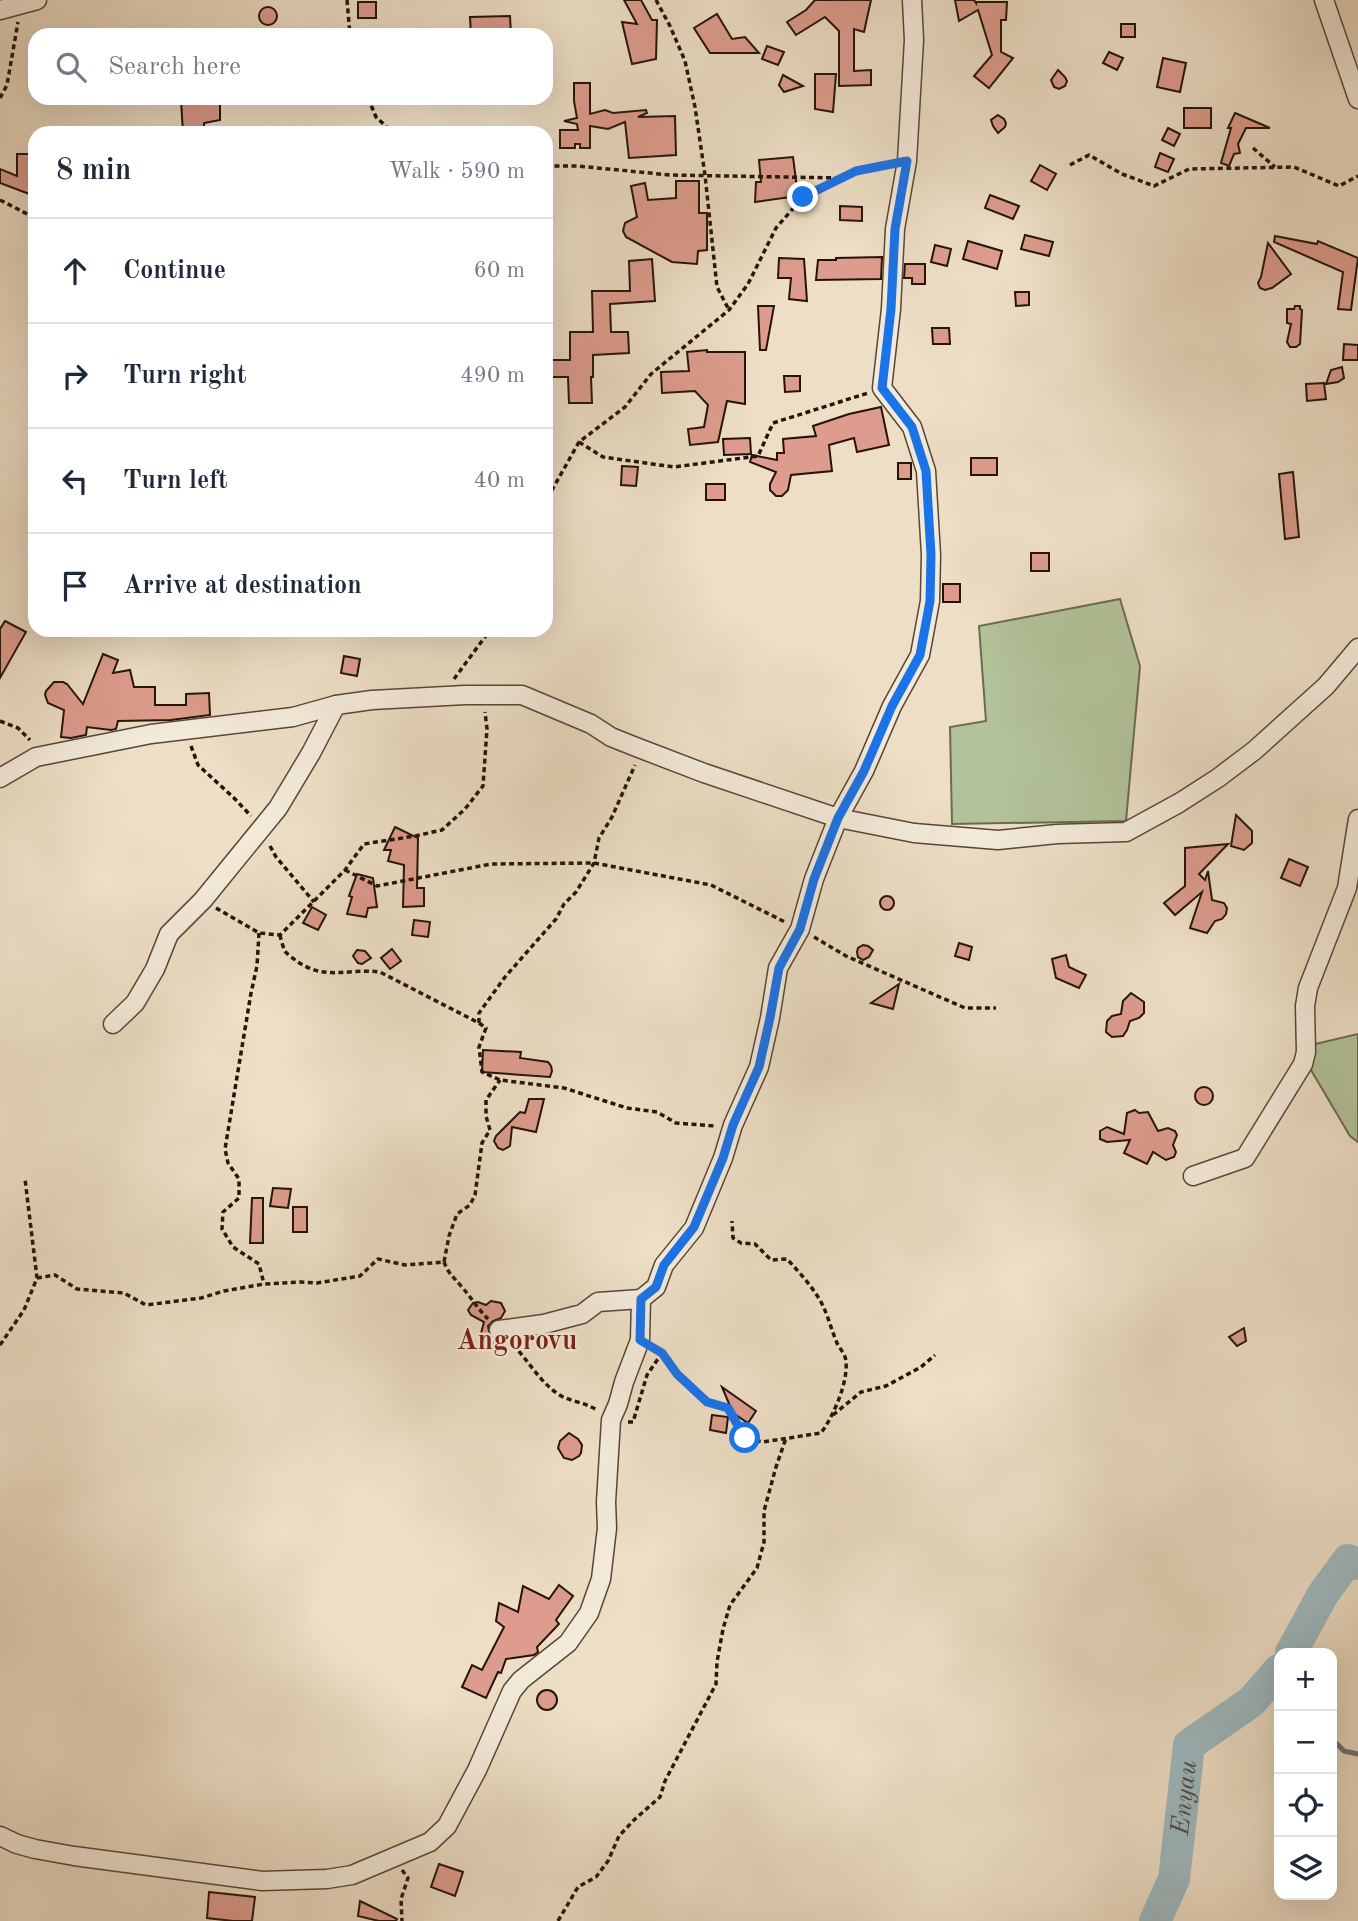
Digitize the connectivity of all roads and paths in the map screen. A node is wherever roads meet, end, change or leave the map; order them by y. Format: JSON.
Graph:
{"nodes":[{"id":1,"x":346,"y":0,"type":"edge"},
{"id":2,"x":656,"y":0,"type":"edge"},
{"id":3,"x":912,"y":0,"type":"edge"},
{"id":4,"x":1324,"y":0,"type":"edge"},
{"id":5,"x":29,"y":2,"type":"edge"},
{"id":6,"x":0,"y":10,"type":"edge"},
{"id":7,"x":349,"y":28,"type":"edge"},
{"id":8,"x":0,"y":98,"type":"edge"},
{"id":9,"x":1358,"y":98,"type":"edge"},
{"id":10,"x":371,"y":105,"type":"edge"},
{"id":11,"x":386,"y":126,"type":"edge"},
{"id":12,"x":1253,"y":148,"type":"dead end"},
{"id":13,"x":907,"y":161,"type":"junction"},
{"id":14,"x":1070,"y":165,"type":"dead end"},
{"id":15,"x":553,"y":166,"type":"edge"},
{"id":16,"x":1277,"y":168,"type":"junction"},
{"id":17,"x":705,"y":175,"type":"junction"},
{"id":18,"x":1358,"y":176,"type":"edge"},
{"id":19,"x":841,"y":178,"type":"junction"},
{"id":20,"x":0,"y":200,"type":"edge"},
{"id":21,"x":28,"y":214,"type":"edge"},
{"id":22,"x":729,"y":310,"type":"junction"},
{"id":23,"x":882,"y":388,"type":"junction"},
{"id":24,"x":579,"y":442,"type":"junction"},
{"id":25,"x":553,"y":489,"type":"edge"},
{"id":26,"x":485,"y":637,"type":"edge"},
{"id":27,"x":1358,"y":648,"type":"edge"},
{"id":28,"x":484,"y":696,"type":"junction"},
{"id":29,"x":440,"y":697,"type":"junction"},
{"id":30,"x":336,"y":705,"type":"junction"},
{"id":31,"x":0,"y":721,"type":"edge"},
{"id":32,"x":636,"y":747,"type":"junction"},
{"id":33,"x":36,"y":757,"type":"junction"},
{"id":34,"x":0,"y":778,"type":"edge"},
{"id":35,"x":838,"y":818,"type":"junction"},
{"id":36,"x":1358,"y":819,"type":"edge"},
{"id":37,"x":594,"y":863,"type":"junction"},
{"id":38,"x":345,"y":870,"type":"junction"},
{"id":39,"x":203,"y":900,"type":"junction"},
{"id":40,"x":800,"y":929,"type":"junction"},
{"id":41,"x":260,"y":933,"type":"junction"},
{"id":42,"x":279,"y":935,"type":"junction"},
{"id":43,"x":996,"y":1009,"type":"dead end"},
{"id":44,"x":479,"y":1023,"type":"junction"},
{"id":45,"x":113,"y":1024,"type":"dead end"},
{"id":46,"x":500,"y":1080,"type":"junction"},
{"id":47,"x":733,"y":1125,"type":"junction"},
{"id":48,"x":1193,"y":1176,"type":"dead end"},
{"id":49,"x":25,"y":1179,"type":"dead end"},
{"id":50,"x":732,"y":1221,"type":"dead end"},
{"id":51,"x":444,"y":1262,"type":"junction"},
{"id":52,"x":37,"y":1278,"type":"junction"},
{"id":53,"x":264,"y":1284,"type":"junction"},
{"id":54,"x":641,"y":1299,"type":"junction"},
{"id":55,"x":499,"y":1331,"type":"junction"},
{"id":56,"x":640,"y":1340,"type":"junction"},
{"id":57,"x":0,"y":1345,"type":"edge"},
{"id":58,"x":935,"y":1355,"type":"dead end"},
{"id":59,"x":833,"y":1415,"type":"junction"},
{"id":60,"x":611,"y":1420,"type":"junction"},
{"id":61,"x":786,"y":1438,"type":"junction"},
{"id":62,"x":0,"y":1836,"type":"edge"},
{"id":63,"x":392,"y":1858,"type":"junction"},
{"id":64,"x":402,"y":1921,"type":"edge"},
{"id":65,"x":558,"y":1921,"type":"edge"}],
"edges":[{"from":1,"to":7,"type":"path"},
{"from":2,"to":17,"type":"path"},
{"from":3,"to":13,"type":"street"},
{"from":4,"to":9,"type":"street"},
{"from":5,"to":6,"type":"street"},
{"from":5,"to":8,"type":"path"},
{"from":10,"to":11,"type":"path"},
{"from":12,"to":16,"type":"path"},
{"from":13,"to":19,"type":"path"},
{"from":13,"to":23,"type":"street"},
{"from":14,"to":16,"type":"path"},
{"from":15,"to":17,"type":"path"},
{"from":16,"to":18,"type":"path"},
{"from":17,"to":19,"type":"path"},
{"from":17,"to":22,"type":"path"},
{"from":19,"to":22,"type":"path"},
{"from":20,"to":21,"type":"path"},
{"from":22,"to":24,"type":"path"},
{"from":23,"to":24,"type":"path"},
{"from":23,"to":35,"type":"street"},
{"from":24,"to":25,"type":"path"},
{"from":26,"to":29,"type":"path"},
{"from":27,"to":35,"type":"street"},
{"from":28,"to":29,"type":"street"},
{"from":28,"to":32,"type":"street"},
{"from":28,"to":38,"type":"path"},
{"from":29,"to":30,"type":"street"},
{"from":30,"to":33,"type":"street"},
{"from":30,"to":39,"type":"street"},
{"from":31,"to":33,"type":"path"},
{"from":32,"to":35,"type":"street"},
{"from":32,"to":37,"type":"path"},
{"from":33,"to":34,"type":"street"},
{"from":35,"to":40,"type":"street"},
{"from":36,"to":48,"type":"street"},
{"from":37,"to":38,"type":"path"},
{"from":37,"to":40,"type":"path"},
{"from":37,"to":44,"type":"path"},
{"from":38,"to":42,"type":"path"},
{"from":39,"to":41,"type":"path"},
{"from":39,"to":45,"type":"street"},
{"from":40,"to":43,"type":"path"},
{"from":40,"to":47,"type":"street"},
{"from":41,"to":42,"type":"path"},
{"from":41,"to":53,"type":"path"},
{"from":42,"to":44,"type":"path"},
{"from":44,"to":46,"type":"path"},
{"from":46,"to":47,"type":"path"},
{"from":46,"to":51,"type":"path"},
{"from":47,"to":54,"type":"street"},
{"from":49,"to":52,"type":"path"},
{"from":50,"to":59,"type":"path"},
{"from":51,"to":53,"type":"path"},
{"from":51,"to":55,"type":"path"},
{"from":52,"to":53,"type":"path"},
{"from":52,"to":57,"type":"path"},
{"from":54,"to":55,"type":"street"},
{"from":54,"to":56,"type":"street"},
{"from":55,"to":60,"type":"path"},
{"from":56,"to":60,"type":"street"},
{"from":56,"to":61,"type":"path"},
{"from":58,"to":59,"type":"path"},
{"from":59,"to":61,"type":"path"},
{"from":60,"to":63,"type":"street"},
{"from":61,"to":65,"type":"path"},
{"from":62,"to":63,"type":"street"},
{"from":63,"to":64,"type":"path"}]}
